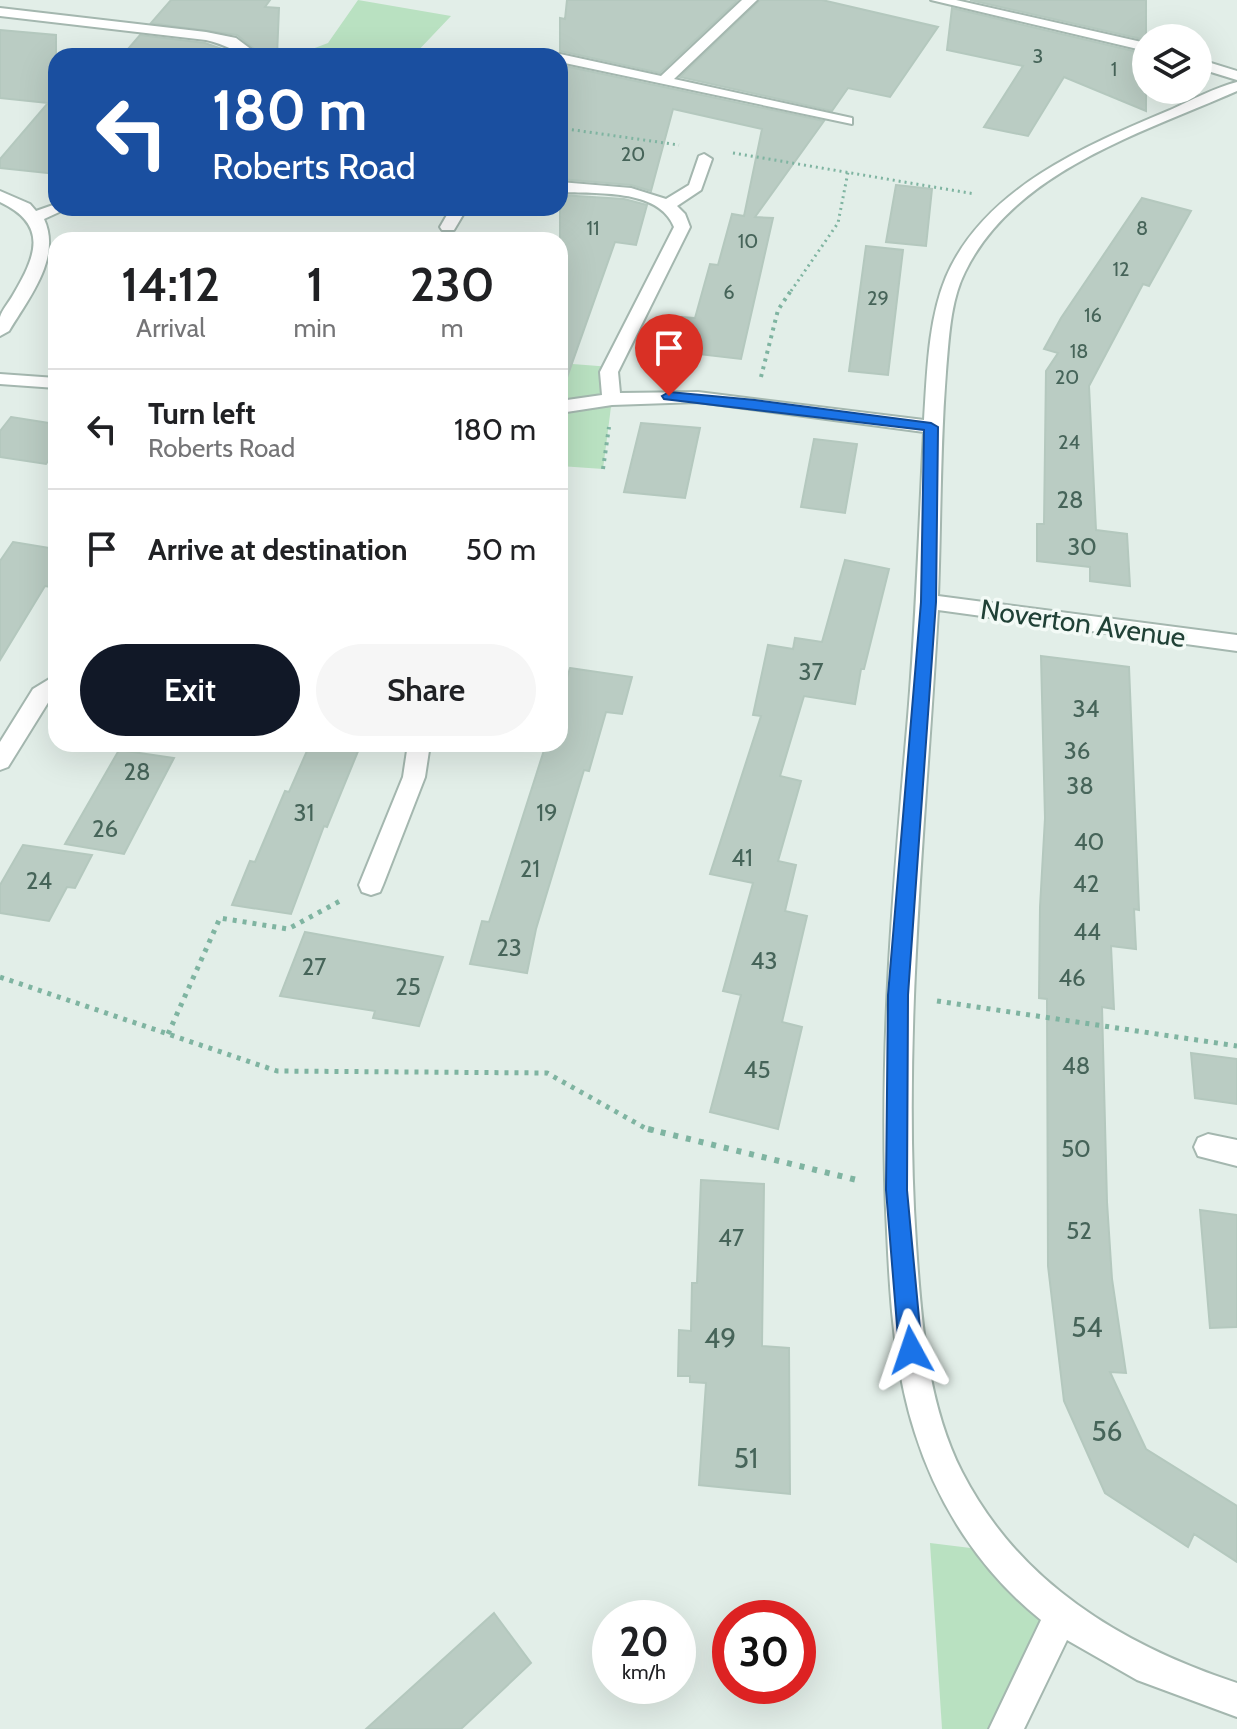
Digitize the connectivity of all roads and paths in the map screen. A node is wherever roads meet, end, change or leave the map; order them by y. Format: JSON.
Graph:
{"nodes":[{"id":1,"x":750,"y":0,"type":"edge"},
{"id":2,"x":938,"y":0,"type":"edge"},
{"id":3,"x":0,"y":12,"type":"edge"},
{"id":4,"x":1132,"y":44,"type":"edge"},
{"id":5,"x":241,"y":48,"type":"edge"},
{"id":6,"x":568,"y":60,"type":"edge"},
{"id":7,"x":1212,"y":68,"type":"edge"},
{"id":8,"x":1237,"y":76,"type":"edge"},
{"id":9,"x":664,"y":81,"type":"junction"},
{"id":10,"x":1237,"y":86,"type":"edge"},
{"id":11,"x":847,"y":121,"type":"dead end"},
{"id":12,"x":568,"y":129,"type":"edge"},
{"id":13,"x":692,"y":147,"type":"dead end"},
{"id":14,"x":722,"y":152,"type":"dead end"},
{"id":15,"x":704,"y":159,"type":"dead end"},
{"id":16,"x":848,"y":172,"type":"junction"},
{"id":17,"x":568,"y":188,"type":"edge"},
{"id":18,"x":0,"y":196,"type":"edge"},
{"id":19,"x":1012,"y":201,"type":"junction"},
{"id":20,"x":668,"y":204,"type":"junction"},
{"id":21,"x":48,"y":212,"type":"edge"},
{"id":22,"x":454,"y":216,"type":"edge"},
{"id":23,"x":34,"y":217,"type":"junction"},
{"id":24,"x":448,"y":227,"type":"dead end"},
{"id":25,"x":0,"y":331,"type":"edge"},
{"id":26,"x":0,"y":379,"type":"edge"},
{"id":27,"x":48,"y":382,"type":"edge"},
{"id":28,"x":612,"y":399,"type":"junction"},
{"id":29,"x":755,"y":404,"type":"junction"},
{"id":30,"x":568,"y":406,"type":"edge"},
{"id":31,"x":931,"y":427,"type":"junction"},
{"id":32,"x":603,"y":469,"type":"dead end"},
{"id":33,"x":928,"y":602,"type":"junction"},
{"id":34,"x":1237,"y":643,"type":"edge"},
{"id":35,"x":48,"y":689,"type":"edge"},
{"id":36,"x":419,"y":752,"type":"edge"},
{"id":37,"x":0,"y":761,"type":"edge"},
{"id":38,"x":371,"y":885,"type":"joint"},
{"id":39,"x":0,"y":977,"type":"edge"},
{"id":40,"x":898,"y":995,"type":"junction"},
{"id":41,"x":168,"y":1034,"type":"junction"},
{"id":42,"x":1237,"y":1046,"type":"edge"},
{"id":43,"x":1208,"y":1147,"type":"dead end"},
{"id":44,"x":1237,"y":1153,"type":"edge"},
{"id":45,"x":897,"y":1190,"type":"junction"},
{"id":46,"x":1060,"y":1618,"type":"junction"},
{"id":47,"x":1237,"y":1700,"type":"edge"},
{"id":48,"x":1006,"y":1729,"type":"edge"}],
"edges":[{"from":1,"to":9,"type":"street"},
{"from":2,"to":4,"type":"street"},
{"from":3,"to":5,"type":"street"},
{"from":6,"to":9,"type":"street"},
{"from":7,"to":8,"type":"street"},
{"from":9,"to":11,"type":"street"},
{"from":10,"to":19,"type":"street"},
{"from":12,"to":13,"type":"path"},
{"from":14,"to":16,"type":"path"},
{"from":15,"to":20,"type":"street"},
{"from":16,"to":19,"type":"path"},
{"from":16,"to":29,"type":"path"},
{"from":17,"to":20,"type":"street"},
{"from":18,"to":23,"type":"street"},
{"from":19,"to":31,"type":"street"},
{"from":20,"to":28,"type":"street"},
{"from":21,"to":23,"type":"street"},
{"from":22,"to":24,"type":"street"},
{"from":23,"to":25,"type":"street"},
{"from":26,"to":27,"type":"street"},
{"from":28,"to":29,"type":"street"},
{"from":28,"to":30,"type":"street"},
{"from":28,"to":32,"type":"path"},
{"from":29,"to":31,"type":"street"},
{"from":31,"to":33,"type":"street"},
{"from":33,"to":34,"type":"street","name":"Noverton Avenue"},
{"from":33,"to":40,"type":"street"},
{"from":35,"to":37,"type":"street"},
{"from":36,"to":38,"type":"street"},
{"from":38,"to":41,"type":"path"},
{"from":39,"to":41,"type":"path"},
{"from":40,"to":42,"type":"path"},
{"from":40,"to":45,"type":"street"},
{"from":41,"to":45,"type":"path"},
{"from":43,"to":44,"type":"street"},
{"from":45,"to":46,"type":"street"},
{"from":46,"to":47,"type":"street"},
{"from":46,"to":48,"type":"street"}]}
